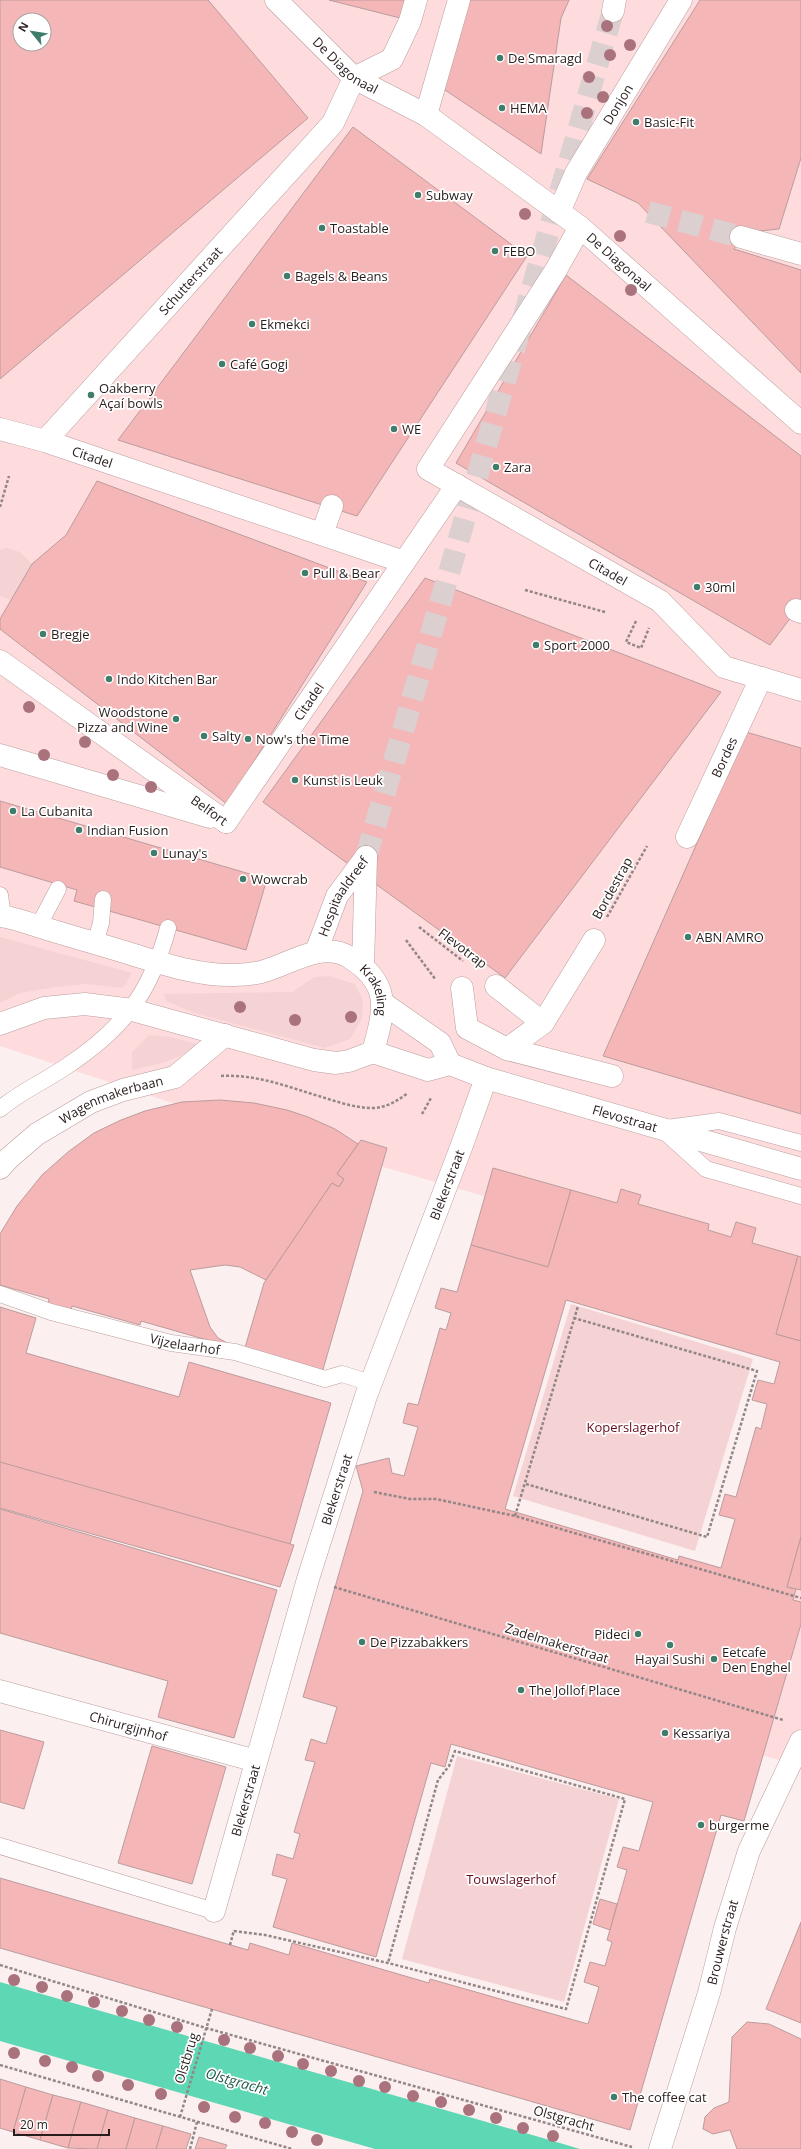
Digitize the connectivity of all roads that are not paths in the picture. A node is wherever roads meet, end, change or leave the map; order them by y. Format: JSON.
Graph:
{"nodes":[{"id":1,"x":276,"y":0,"type":"edge"},
{"id":2,"x":416,"y":0,"type":"edge"},
{"id":3,"x":459,"y":0,"type":"edge"},
{"id":4,"x":681,"y":0,"type":"edge"},
{"id":5,"x":354,"y":78,"type":"junction"},
{"id":6,"x":426,"y":115,"type":"junction"},
{"id":7,"x":559,"y":212,"type":"junction"},
{"id":8,"x":580,"y":227,"type":"junction"},
{"id":9,"x":741,"y":237,"type":"tunnel mouth"},
{"id":10,"x":801,"y":254,"type":"edge"},
{"id":11,"x":801,"y":423,"type":"edge"},
{"id":12,"x":0,"y":429,"type":"edge"},
{"id":13,"x":45,"y":441,"type":"junction"},
{"id":14,"x":457,"y":486,"type":"junction"},
{"id":15,"x":332,"y":506,"type":"dead end"},
{"id":16,"x":322,"y":534,"type":"junction"},
{"id":17,"x":404,"y":562,"type":"junction"},
{"id":18,"x":0,"y":661,"type":"edge"},
{"id":19,"x":753,"y":676,"type":"junction"},
{"id":20,"x":801,"y":690,"type":"edge"},
{"id":21,"x":0,"y":755,"type":"edge"},
{"id":22,"x":226,"y":822,"type":"junction"},
{"id":23,"x":687,"y":837,"type":"dead end"},
{"id":24,"x":58,"y":889,"type":"dead end"},
{"id":25,"x":0,"y":895,"type":"edge"},
{"id":26,"x":103,"y":899,"type":"dead end"},
{"id":27,"x":2,"y":917,"type":"edge"},
{"id":28,"x":38,"y":927,"type":"junction"},
{"id":29,"x":168,"y":928,"type":"dead end"},
{"id":30,"x":594,"y":940,"type":"road end"},
{"id":31,"x":95,"y":943,"type":"junction"},
{"id":32,"x":316,"y":952,"type":"junction"},
{"id":33,"x":158,"y":962,"type":"junction"},
{"id":34,"x":363,"y":967,"type":"junction"},
{"id":35,"x":496,"y":986,"type":"road end"},
{"id":36,"x":462,"y":988,"type":"dead end"},
{"id":37,"x":384,"y":1004,"type":"junction"},
{"id":38,"x":132,"y":1010,"type":"junction"},
{"id":39,"x":543,"y":1023,"type":"junction"},
{"id":40,"x":0,"y":1024,"type":"edge"},
{"id":41,"x":225,"y":1035,"type":"junction"},
{"id":42,"x":507,"y":1049,"type":"junction"},
{"id":43,"x":373,"y":1052,"type":"junction"},
{"id":44,"x":450,"y":1064,"type":"junction"},
{"id":45,"x":612,"y":1076,"type":"dead end"},
{"id":46,"x":486,"y":1078,"type":"junction"},
{"id":47,"x":0,"y":1109,"type":"edge"},
{"id":48,"x":662,"y":1129,"type":"junction"},
{"id":49,"x":801,"y":1143,"type":"edge"},
{"id":50,"x":0,"y":1168,"type":"edge"},
{"id":51,"x":801,"y":1169,"type":"edge"},
{"id":52,"x":801,"y":1196,"type":"edge"},
{"id":53,"x":0,"y":1294,"type":"edge"},
{"id":54,"x":371,"y":1383,"type":"junction"},
{"id":55,"x":0,"y":1691,"type":"edge"},
{"id":56,"x":801,"y":1741,"type":"edge"},
{"id":57,"x":256,"y":1761,"type":"junction"},
{"id":58,"x":796,"y":1774,"type":"edge"},
{"id":59,"x":0,"y":1846,"type":"edge"},
{"id":60,"x":214,"y":1911,"type":"joint"},
{"id":61,"x":660,"y":2149,"type":"edge"}],
"edges":[{"from":1,"to":5,"type":"street","name":"De Diagonaal"},
{"from":2,"to":5,"type":"street"},
{"from":3,"to":6,"type":"street"},
{"from":4,"to":7,"type":"street","name":"Donjon"},
{"from":5,"to":6,"type":"street","name":"De Diagonaal"},
{"from":5,"to":13,"type":"street","name":"Schutterstraat"},
{"from":6,"to":7,"type":"street","name":"De Diagonaal"},
{"from":7,"to":8,"type":"street","name":"De Diagonaal"},
{"from":8,"to":11,"type":"street","name":"De Diagonaal"},
{"from":8,"to":14,"type":"street","name":"Citadel"},
{"from":9,"to":10,"type":"street"},
{"from":12,"to":13,"type":"street"},
{"from":13,"to":16,"type":"street","name":"Citadel"},
{"from":14,"to":17,"type":"street","name":"Citadel"},
{"from":14,"to":19,"type":"street","name":"Citadel"},
{"from":15,"to":16,"type":"street"},
{"from":16,"to":17,"type":"street","name":"Citadel"},
{"from":17,"to":22,"type":"street","name":"Citadel"},
{"from":18,"to":22,"type":"street","name":"Belfort"},
{"from":19,"to":20,"type":"street","name":"Citadel"},
{"from":19,"to":23,"type":"street","name":"Bordes"},
{"from":21,"to":22,"type":"street","name":"Belfort"},
{"from":24,"to":28,"type":"lane"},
{"from":25,"to":27,"type":"lane"},
{"from":26,"to":31,"type":"lane"},
{"from":27,"to":28,"type":"street","name":"Krakeling"},
{"from":28,"to":31,"type":"street","name":"Krakeling"},
{"from":29,"to":33,"type":"lane"},
{"from":30,"to":39,"type":"street"},
{"from":31,"to":33,"type":"street","name":"Krakeling"},
{"from":32,"to":33,"type":"street","name":"Krakeling"},
{"from":32,"to":34,"type":"street","name":"Krakeling"},
{"from":32,"to":34,"type":"street","name":"Hospitaaldreef"},
{"from":33,"to":38,"type":"lane"},
{"from":34,"to":37,"type":"street","name":"Krakeling"},
{"from":35,"to":39,"type":"street"},
{"from":36,"to":42,"type":"street"},
{"from":37,"to":43,"type":"street","name":"Krakeling"},
{"from":37,"to":44,"type":"street"},
{"from":38,"to":40,"type":"street"},
{"from":38,"to":41,"type":"street"},
{"from":38,"to":47,"type":"lane"},
{"from":39,"to":42,"type":"street"},
{"from":41,"to":43,"type":"street"},
{"from":41,"to":50,"type":"street","name":"Wagenmakerbaan"},
{"from":42,"to":45,"type":"street"},
{"from":43,"to":44,"type":"street"},
{"from":44,"to":46,"type":"street","name":"Flevostraat"},
{"from":46,"to":48,"type":"street","name":"Flevostraat"},
{"from":46,"to":54,"type":"street","name":"Blekerstraat"},
{"from":48,"to":49,"type":"lane"},
{"from":48,"to":51,"type":"street","name":"Flevostraat"},
{"from":48,"to":52,"type":"lane"},
{"from":53,"to":54,"type":"lane","name":"Vijzelaarhof"},
{"from":54,"to":57,"type":"street","name":"Blekerstraat"},
{"from":55,"to":57,"type":"street","name":"Chirurgijnhof"},
{"from":56,"to":58,"type":"street","name":"Brouwerstraat"},
{"from":57,"to":60,"type":"street","name":"Blekerstraat"},
{"from":58,"to":61,"type":"street","name":"Brouwerstraat"},
{"from":59,"to":60,"type":"lane"}]}
